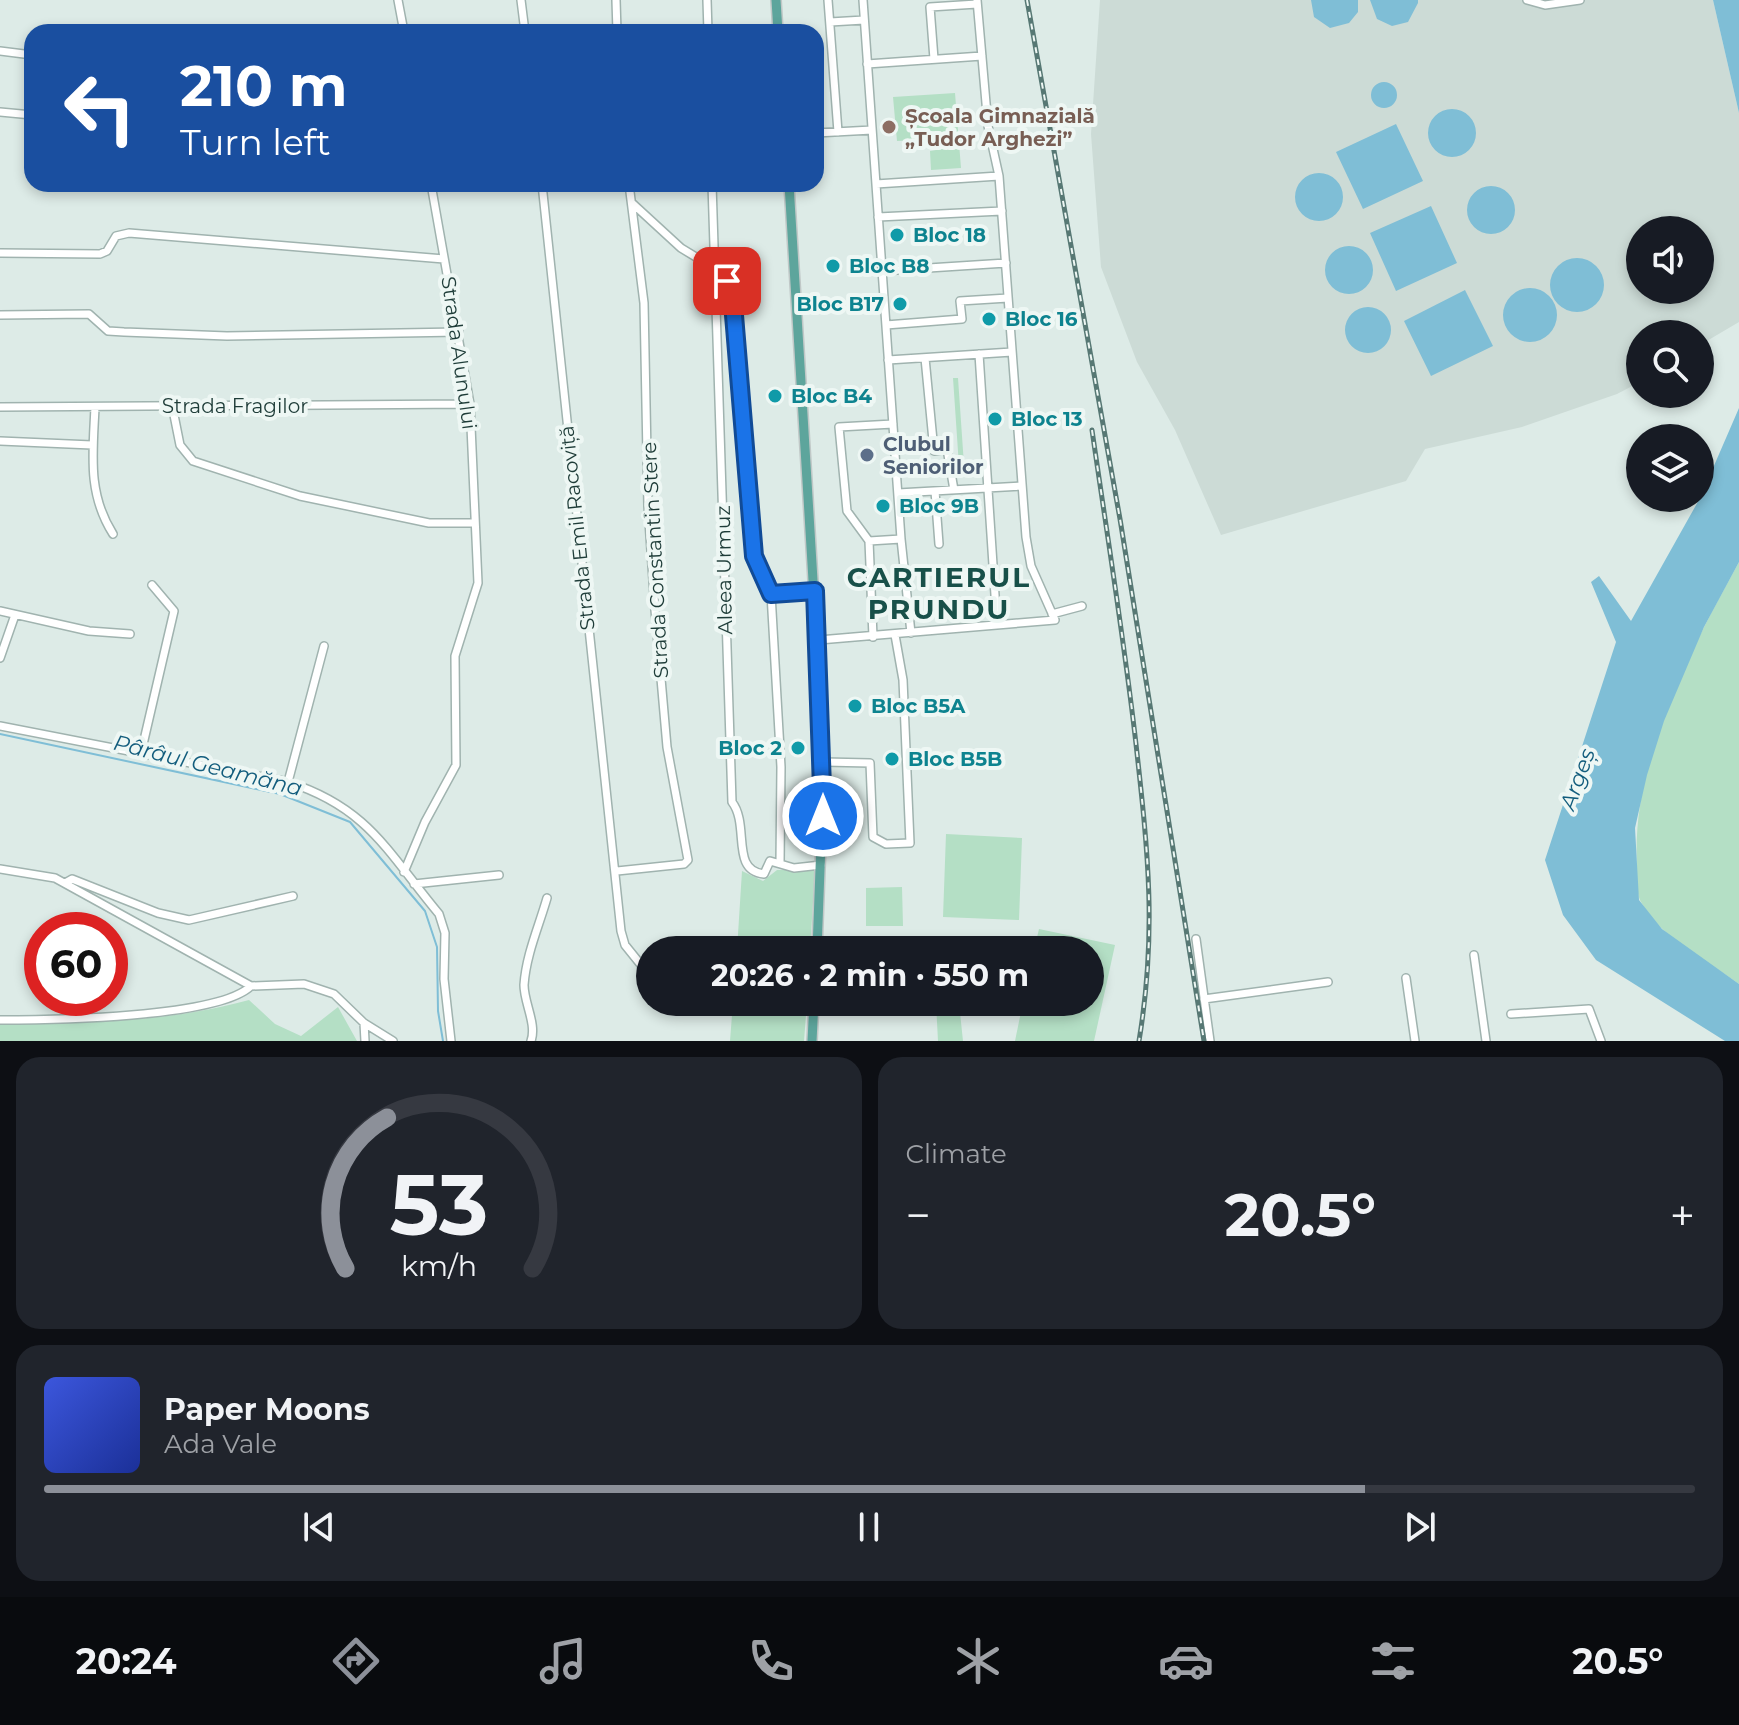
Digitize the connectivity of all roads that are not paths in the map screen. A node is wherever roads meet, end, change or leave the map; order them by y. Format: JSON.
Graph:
{"nodes":[{"id":1,"x":398,"y":0,"type":"edge"},
{"id":2,"x":521,"y":0,"type":"edge"},
{"id":3,"x":616,"y":0,"type":"edge"},
{"id":4,"x":707,"y":0,"type":"edge"},
{"id":5,"x":776,"y":0,"type":"edge"},
{"id":6,"x":828,"y":0,"type":"edge"},
{"id":7,"x":863,"y":0,"type":"edge"},
{"id":8,"x":1527,"y":0,"type":"edge"},
{"id":9,"x":1580,"y":0,"type":"edge"},
{"id":10,"x":977,"y":2,"type":"edge"},
{"id":11,"x":937,"y":3,"type":"edge"},
{"id":12,"x":864,"y":20,"type":"junction"},
{"id":13,"x":830,"y":22,"type":"junction"},
{"id":14,"x":402,"y":24,"type":"edge"},
{"id":15,"x":524,"y":24,"type":"edge"},
{"id":16,"x":617,"y":24,"type":"edge"},
{"id":17,"x":708,"y":24,"type":"edge"},
{"id":18,"x":778,"y":24,"type":"edge"},
{"id":19,"x":0,"y":51,"type":"edge"},
{"id":20,"x":24,"y":54,"type":"edge"},
{"id":21,"x":982,"y":56,"type":"junction"},
{"id":22,"x":934,"y":59,"type":"junction"},
{"id":23,"x":867,"y":64,"type":"junction"},
{"id":24,"x":0,"y":112,"type":"edge"},
{"id":25,"x":24,"y":114,"type":"edge"},
{"id":26,"x":872,"y":130,"type":"junction"},
{"id":27,"x":838,"y":132,"type":"junction"},
{"id":28,"x":824,"y":133,"type":"edge"},
{"id":29,"x":999,"y":176,"type":"junction"},
{"id":30,"x":876,"y":184,"type":"junction"},
{"id":31,"x":432,"y":192,"type":"edge"},
{"id":32,"x":543,"y":192,"type":"edge"},
{"id":33,"x":629,"y":192,"type":"edge"},
{"id":34,"x":712,"y":192,"type":"edge"},
{"id":35,"x":790,"y":192,"type":"edge"},
{"id":36,"x":630,"y":202,"type":"junction"},
{"id":37,"x":1002,"y":211,"type":"junction"},
{"id":38,"x":878,"y":217,"type":"junction"},
{"id":39,"x":0,"y":253,"type":"edge"},
{"id":40,"x":444,"y":259,"type":"junction"},
{"id":41,"x":1006,"y":263,"type":"junction"},
{"id":42,"x":714,"y":268,"type":"junction"},
{"id":43,"x":882,"y":271,"type":"junction"},
{"id":44,"x":1008,"y":298,"type":"junction"},
{"id":45,"x":0,"y":315,"type":"edge"},
{"id":46,"x":886,"y":325,"type":"junction"},
{"id":47,"x":459,"y":332,"type":"junction"},
{"id":48,"x":1012,"y":352,"type":"junction"},
{"id":49,"x":979,"y":354,"type":"junction"},
{"id":50,"x":925,"y":358,"type":"junction"},
{"id":51,"x":888,"y":360,"type":"junction"},
{"id":52,"x":470,"y":404,"type":"junction"},
{"id":53,"x":172,"y":405,"type":"junction"},
{"id":54,"x":0,"y":407,"type":"edge"},
{"id":55,"x":95,"y":407,"type":"junction"},
{"id":56,"x":893,"y":424,"type":"junction"},
{"id":57,"x":0,"y":441,"type":"edge"},
{"id":58,"x":92,"y":445,"type":"junction"},
{"id":59,"x":1021,"y":486,"type":"junction"},
{"id":60,"x":988,"y":488,"type":"junction"},
{"id":61,"x":954,"y":490,"type":"junction"},
{"id":62,"x":935,"y":491,"type":"junction"},
{"id":63,"x":898,"y":493,"type":"junction"},
{"id":64,"x":475,"y":523,"type":"junction"},
{"id":65,"x":113,"y":534,"type":"dead end"},
{"id":66,"x":901,"y":539,"type":"junction"},
{"id":67,"x":869,"y":541,"type":"junction"},
{"id":68,"x":939,"y":544,"type":"dead end"},
{"id":69,"x":152,"y":585,"type":"dead end"},
{"id":70,"x":815,"y":591,"type":"junction"},
{"id":71,"x":771,"y":594,"type":"junction"},
{"id":72,"x":1082,"y":606,"type":"dead end"},
{"id":73,"x":0,"y":611,"type":"edge"},
{"id":74,"x":1052,"y":614,"type":"junction"},
{"id":75,"x":15,"y":615,"type":"junction"},
{"id":76,"x":997,"y":625,"type":"junction"},
{"id":77,"x":911,"y":633,"type":"junction"},
{"id":78,"x":130,"y":634,"type":"dead end"},
{"id":79,"x":895,"y":635,"type":"junction"},
{"id":80,"x":873,"y":637,"type":"junction"},
{"id":81,"x":819,"y":640,"type":"junction"},
{"id":82,"x":324,"y":646,"type":"dead end"},
{"id":83,"x":0,"y":658,"type":"edge"},
{"id":84,"x":0,"y":726,"type":"edge"},
{"id":85,"x":141,"y":753,"type":"junction"},
{"id":86,"x":824,"y":762,"type":"junction"},
{"id":87,"x":288,"y":782,"type":"junction"},
{"id":88,"x":780,"y":863,"type":"junction"},
{"id":89,"x":821,"y":865,"type":"junction"},
{"id":90,"x":0,"y":869,"type":"edge"},
{"id":91,"x":617,"y":871,"type":"junction"},
{"id":92,"x":404,"y":872,"type":"junction"},
{"id":93,"x":499,"y":875,"type":"dead end"},
{"id":94,"x":65,"y":883,"type":"junction"},
{"id":95,"x":414,"y":884,"type":"junction"},
{"id":96,"x":293,"y":896,"type":"dead end"},
{"id":97,"x":547,"y":898,"type":"dead end"},
{"id":98,"x":818,"y":936,"type":"edge"},
{"id":99,"x":1196,"y":939,"type":"dead end"},
{"id":100,"x":1474,"y":955,"type":"dead end"},
{"id":101,"x":636,"y":959,"type":"edge"},
{"id":102,"x":1406,"y":978,"type":"dead end"},
{"id":103,"x":1328,"y":982,"type":"dead end"},
{"id":104,"x":251,"y":986,"type":"junction"},
{"id":105,"x":1204,"y":999,"type":"junction"},
{"id":106,"x":1511,"y":1014,"type":"dead end"},
{"id":107,"x":813,"y":1016,"type":"edge"},
{"id":108,"x":0,"y":1020,"type":"edge"},
{"id":109,"x":364,"y":1023,"type":"junction"},
{"id":110,"x":365,"y":1041,"type":"edge"},
{"id":111,"x":393,"y":1041,"type":"edge"},
{"id":112,"x":451,"y":1041,"type":"edge"},
{"id":113,"x":531,"y":1041,"type":"edge"},
{"id":114,"x":812,"y":1041,"type":"edge"},
{"id":115,"x":1210,"y":1041,"type":"edge"},
{"id":116,"x":1415,"y":1041,"type":"edge"},
{"id":117,"x":1486,"y":1041,"type":"edge"},
{"id":118,"x":1601,"y":1041,"type":"edge"}],
"edges":[{"from":1,"to":14,"type":"street"},
{"from":2,"to":15,"type":"street"},
{"from":3,"to":16,"type":"street"},
{"from":4,"to":17,"type":"street"},
{"from":5,"to":18,"type":"main road"},
{"from":6,"to":13,"type":"street"},
{"from":7,"to":12,"type":"street"},
{"from":8,"to":9,"type":"street"},
{"from":10,"to":11,"type":"street"},
{"from":10,"to":21,"type":"street"},
{"from":11,"to":22,"type":"street"},
{"from":12,"to":13,"type":"street"},
{"from":12,"to":23,"type":"street"},
{"from":13,"to":27,"type":"street"},
{"from":19,"to":20,"type":"street"},
{"from":21,"to":22,"type":"street"},
{"from":21,"to":29,"type":"street"},
{"from":22,"to":23,"type":"street"},
{"from":23,"to":26,"type":"street"},
{"from":24,"to":25,"type":"street"},
{"from":26,"to":27,"type":"street"},
{"from":26,"to":30,"type":"street"},
{"from":27,"to":28,"type":"street"},
{"from":29,"to":30,"type":"street"},
{"from":29,"to":37,"type":"street"},
{"from":30,"to":38,"type":"street"},
{"from":31,"to":40,"type":"street","name":"Strada Alunului"},
{"from":32,"to":91,"type":"street","name":"Strada Emil Racoviță"},
{"from":33,"to":36,"type":"street","name":"Strada Constantin Stere"},
{"from":34,"to":42,"type":"street","name":"Aleea Urmuz"},
{"from":35,"to":70,"type":"main road"},
{"from":36,"to":42,"type":"street"},
{"from":36,"to":91,"type":"street","name":"Strada Constantin Stere"},
{"from":37,"to":38,"type":"street"},
{"from":37,"to":41,"type":"street"},
{"from":38,"to":43,"type":"street"},
{"from":39,"to":40,"type":"street"},
{"from":40,"to":47,"type":"street","name":"Strada Alunului"},
{"from":41,"to":43,"type":"street"},
{"from":41,"to":44,"type":"street"},
{"from":42,"to":71,"type":"street"},
{"from":42,"to":88,"type":"street","name":"Aleea Urmuz"},
{"from":43,"to":46,"type":"street"},
{"from":44,"to":46,"type":"street"},
{"from":44,"to":48,"type":"street"},
{"from":45,"to":47,"type":"street"},
{"from":46,"to":51,"type":"street"},
{"from":47,"to":52,"type":"street","name":"Strada Alunului"},
{"from":48,"to":49,"type":"street"},
{"from":48,"to":59,"type":"street"},
{"from":49,"to":50,"type":"street"},
{"from":49,"to":60,"type":"street"},
{"from":50,"to":51,"type":"street"},
{"from":50,"to":61,"type":"street"},
{"from":51,"to":56,"type":"street"},
{"from":52,"to":53,"type":"street","name":"Strada Fragilor"},
{"from":52,"to":64,"type":"street","name":"Strada Alunului"},
{"from":53,"to":55,"type":"street","name":"Strada Fragilor"},
{"from":53,"to":64,"type":"street"},
{"from":54,"to":55,"type":"street","name":"Strada Fragilor"},
{"from":55,"to":58,"type":"street"},
{"from":56,"to":63,"type":"street"},
{"from":56,"to":67,"type":"street"},
{"from":57,"to":58,"type":"street"},
{"from":58,"to":65,"type":"street"},
{"from":59,"to":60,"type":"street"},
{"from":59,"to":74,"type":"street"},
{"from":60,"to":61,"type":"street"},
{"from":60,"to":76,"type":"street"},
{"from":61,"to":62,"type":"street"},
{"from":62,"to":63,"type":"street"},
{"from":62,"to":68,"type":"street"},
{"from":63,"to":66,"type":"street"},
{"from":64,"to":92,"type":"street","name":"Strada Alunului"},
{"from":66,"to":67,"type":"street"},
{"from":66,"to":77,"type":"street"},
{"from":67,"to":80,"type":"street"},
{"from":69,"to":85,"type":"street"},
{"from":70,"to":71,"type":"street"},
{"from":70,"to":81,"type":"main road"},
{"from":71,"to":88,"type":"street"},
{"from":72,"to":74,"type":"street"},
{"from":73,"to":75,"type":"street"},
{"from":74,"to":76,"type":"street"},
{"from":75,"to":78,"type":"street"},
{"from":75,"to":83,"type":"street"},
{"from":76,"to":77,"type":"street"},
{"from":77,"to":79,"type":"street"},
{"from":79,"to":80,"type":"street"},
{"from":79,"to":86,"type":"street"},
{"from":80,"to":81,"type":"street"},
{"from":81,"to":86,"type":"main road"},
{"from":82,"to":87,"type":"street"},
{"from":84,"to":85,"type":"street"},
{"from":85,"to":87,"type":"street"},
{"from":86,"to":89,"type":"main road"},
{"from":87,"to":92,"type":"street"},
{"from":88,"to":89,"type":"street","name":"Aleea Urmuz"},
{"from":89,"to":98,"type":"main road"},
{"from":90,"to":94,"type":"street"},
{"from":91,"to":101,"type":"street","name":"Strada Emil Racoviță"},
{"from":92,"to":95,"type":"street"},
{"from":93,"to":95,"type":"street"},
{"from":94,"to":96,"type":"street"},
{"from":94,"to":104,"type":"street"},
{"from":95,"to":112,"type":"street"},
{"from":97,"to":113,"type":"street"},
{"from":99,"to":105,"type":"street"},
{"from":100,"to":117,"type":"street"},
{"from":102,"to":116,"type":"street"},
{"from":103,"to":105,"type":"street"},
{"from":104,"to":108,"type":"street"},
{"from":104,"to":109,"type":"street"},
{"from":105,"to":115,"type":"street"},
{"from":106,"to":118,"type":"street"},
{"from":107,"to":114,"type":"main road"},
{"from":109,"to":110,"type":"street"},
{"from":109,"to":111,"type":"street"}]}
